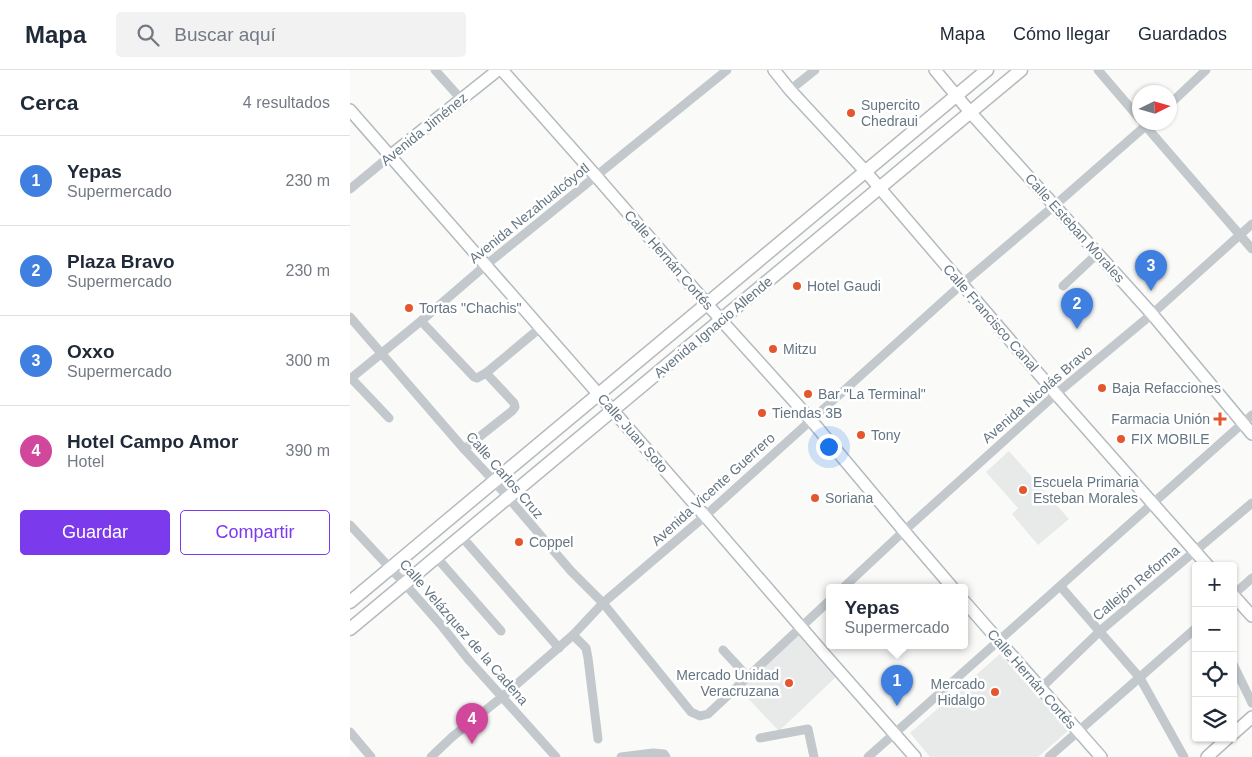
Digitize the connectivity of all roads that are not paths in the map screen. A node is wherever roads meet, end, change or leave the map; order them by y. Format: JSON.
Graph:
{"nodes":[{"id":1,"x":435,"y":70,"type":"edge"},
{"id":2,"x":498,"y":70,"type":"edge"},
{"id":3,"x":502,"y":70,"type":"edge"},
{"id":4,"x":727,"y":70,"type":"edge"},
{"id":5,"x":774,"y":70,"type":"edge"},
{"id":6,"x":815,"y":70,"type":"edge"},
{"id":7,"x":935,"y":70,"type":"edge"},
{"id":8,"x":987,"y":70,"type":"edge"},
{"id":9,"x":1020,"y":70,"type":"edge"},
{"id":10,"x":1098,"y":70,"type":"edge"},
{"id":11,"x":1206,"y":70,"type":"edge"},
{"id":12,"x":790,"y":90,"type":"junction"},
{"id":13,"x":957,"y":96,"type":"junction"},
{"id":14,"x":1177,"y":97,"type":"edge"},
{"id":15,"x":462,"y":99,"type":"junction"},
{"id":16,"x":1132,"y":109,"type":"edge"},
{"id":17,"x":350,"y":110,"type":"edge"},
{"id":18,"x":970,"y":112,"type":"junction"},
{"id":19,"x":1136,"y":130,"type":"edge"},
{"id":20,"x":1150,"y":130,"type":"edge"},
{"id":21,"x":390,"y":156,"type":"junction"},
{"id":22,"x":866,"y":172,"type":"junction"},
{"id":23,"x":596,"y":176,"type":"junction"},
{"id":24,"x":350,"y":189,"type":"edge"},
{"id":25,"x":879,"y":189,"type":"junction"},
{"id":26,"x":1054,"y":206,"type":"junction"},
{"id":27,"x":1252,"y":224,"type":"edge"},
{"id":28,"x":1240,"y":235,"type":"junction"},
{"id":29,"x":1252,"y":249,"type":"edge"},
{"id":30,"x":1097,"y":254,"type":"junction"},
{"id":31,"x":486,"y":265,"type":"junction"},
{"id":32,"x":962,"y":284,"type":"junction"},
{"id":33,"x":1063,"y":286,"type":"dead end"},
{"id":34,"x":706,"y":304,"type":"junction"},
{"id":35,"x":1152,"y":314,"type":"junction"},
{"id":36,"x":350,"y":317,"type":"edge"},
{"id":37,"x":721,"y":320,"type":"junction"},
{"id":38,"x":421,"y":321,"type":"junction"},
{"id":39,"x":540,"y":328,"type":"junction"},
{"id":40,"x":382,"y":354,"type":"junction"},
{"id":41,"x":486,"y":373,"type":"junction"},
{"id":42,"x":351,"y":378,"type":"edge"},
{"id":43,"x":1056,"y":394,"type":"junction"},
{"id":44,"x":599,"y":395,"type":"junction"},
{"id":45,"x":612,"y":410,"type":"junction"},
{"id":46,"x":1252,"y":415,"type":"edge"},
{"id":47,"x":389,"y":418,"type":"dead end"},
{"id":48,"x":811,"y":420,"type":"junction"},
{"id":49,"x":1243,"y":423,"type":"junction"},
{"id":50,"x":1252,"y":434,"type":"edge"},
{"id":51,"x":464,"y":449,"type":"junction"},
{"id":52,"x":494,"y":481,"type":"junction"},
{"id":53,"x":508,"y":498,"type":"junction"},
{"id":54,"x":1154,"y":503,"type":"junction"},
{"id":55,"x":1252,"y":503,"type":"edge"},
{"id":56,"x":705,"y":516,"type":"junction"},
{"id":57,"x":350,"y":525,"type":"edge"},
{"id":58,"x":904,"y":531,"type":"junction"},
{"id":59,"x":354,"y":536,"type":"edge"},
{"id":60,"x":462,"y":537,"type":"junction"},
{"id":61,"x":1195,"y":551,"type":"junction"},
{"id":62,"x":437,"y":558,"type":"junction"},
{"id":63,"x":1205,"y":562,"type":"edge"},
{"id":64,"x":391,"y":568,"type":"junction"},
{"id":65,"x":1252,"y":578,"type":"edge"},
{"id":66,"x":405,"y":584,"type":"junction"},
{"id":67,"x":847,"y":584,"type":"edge"},
{"id":68,"x":949,"y":584,"type":"edge"},
{"id":69,"x":1060,"y":587,"type":"junction"},
{"id":70,"x":1237,"y":591,"type":"edge"},
{"id":71,"x":1237,"y":599,"type":"edge"},
{"id":72,"x":350,"y":602,"type":"edge"},
{"id":73,"x":603,"y":603,"type":"junction"},
{"id":74,"x":826,"y":604,"type":"edge"},
{"id":75,"x":968,"y":606,"type":"edge"},
{"id":76,"x":1252,"y":616,"type":"edge"},
{"id":77,"x":801,"y":627,"type":"junction"},
{"id":78,"x":350,"y":630,"type":"edge"},
{"id":79,"x":501,"y":631,"type":"dead end"},
{"id":80,"x":1100,"y":632,"type":"junction"},
{"id":81,"x":1192,"y":632,"type":"edge"},
{"id":82,"x":573,"y":635,"type":"junction"},
{"id":83,"x":999,"y":641,"type":"junction"},
{"id":84,"x":559,"y":648,"type":"junction"},
{"id":85,"x":723,"y":650,"type":"dead end"},
{"id":86,"x":1237,"y":672,"type":"edge"},
{"id":87,"x":748,"y":677,"type":"junction"},
{"id":88,"x":1140,"y":678,"type":"junction"},
{"id":89,"x":1040,"y":689,"type":"junction"},
{"id":90,"x":502,"y":697,"type":"junction"},
{"id":91,"x":1252,"y":703,"type":"edge"},
{"id":92,"x":1252,"y":717,"type":"edge"},
{"id":93,"x":1237,"y":730,"type":"edge"},
{"id":94,"x":1078,"y":731,"type":"junction"},
{"id":95,"x":350,"y":732,"type":"edge"},
{"id":96,"x":894,"y":734,"type":"junction"},
{"id":97,"x":598,"y":738,"type":"dead end"},
{"id":98,"x":760,"y":738,"type":"dead end"},
{"id":99,"x":1224,"y":742,"type":"edge"},
{"id":100,"x":665,"y":756,"type":"edge"},
{"id":101,"x":370,"y":757,"type":"edge"},
{"id":102,"x":431,"y":757,"type":"edge"},
{"id":103,"x":556,"y":757,"type":"edge"},
{"id":104,"x":621,"y":757,"type":"edge"},
{"id":105,"x":814,"y":757,"type":"edge"},
{"id":106,"x":868,"y":757,"type":"edge"},
{"id":107,"x":916,"y":757,"type":"edge"},
{"id":108,"x":1049,"y":757,"type":"edge"},
{"id":109,"x":1101,"y":757,"type":"edge"},
{"id":110,"x":1184,"y":757,"type":"edge"},
{"id":111,"x":1208,"y":757,"type":"edge"}],
"edges":[{"from":1,"to":15,"type":"street"},
{"from":2,"to":15,"type":"main road","name":"Avenida Jiménez"},
{"from":3,"to":23,"type":"main road","name":"Calle Hernán Cortés"},
{"from":4,"to":23,"type":"street","name":"Avenida Nezahualcóyotl"},
{"from":5,"to":12,"type":"main road","name":"Calle Francisco Canal"},
{"from":6,"to":12,"type":"street"},
{"from":7,"to":13,"type":"main road","name":"Calle Esteban Morales"},
{"from":8,"to":13,"type":"main road","name":"Avenida Ignacio Allende"},
{"from":9,"to":18,"type":"main road","name":"Avenida Ignacio Allende"},
{"from":10,"to":16,"type":"street"},
{"from":11,"to":14,"type":"street"},
{"from":12,"to":22,"type":"main road","name":"Calle Francisco Canal"},
{"from":13,"to":18,"type":"main road","name":"Calle Esteban Morales"},
{"from":13,"to":22,"type":"main road","name":"Avenida Ignacio Allende"},
{"from":15,"to":21,"type":"main road","name":"Avenida Jiménez"},
{"from":17,"to":21,"type":"main road","name":"Calle Juan Soto"},
{"from":18,"to":25,"type":"main road","name":"Avenida Ignacio Allende"},
{"from":18,"to":26,"type":"main road","name":"Calle Esteban Morales"},
{"from":19,"to":26,"type":"street","name":"Avenida Vicente Guerrero"},
{"from":20,"to":28,"type":"street"},
{"from":21,"to":24,"type":"street","name":"Avenida Jiménez"},
{"from":21,"to":31,"type":"main road","name":"Calle Juan Soto"},
{"from":22,"to":25,"type":"main road","name":"Calle Francisco Canal"},
{"from":22,"to":34,"type":"main road","name":"Avenida Ignacio Allende"},
{"from":23,"to":31,"type":"street","name":"Avenida Nezahualcóyotl"},
{"from":23,"to":34,"type":"main road","name":"Calle Hernán Cortés"},
{"from":25,"to":32,"type":"main road","name":"Calle Francisco Canal"},
{"from":25,"to":37,"type":"main road","name":"Avenida Ignacio Allende"},
{"from":26,"to":30,"type":"main road","name":"Calle Esteban Morales"},
{"from":26,"to":32,"type":"street","name":"Avenida Vicente Guerrero"},
{"from":27,"to":28,"type":"street","name":"Avenida Nicolás Bravo"},
{"from":28,"to":29,"type":"street"},
{"from":28,"to":35,"type":"street","name":"Avenida Nicolás Bravo"},
{"from":30,"to":33,"type":"street"},
{"from":30,"to":35,"type":"main road","name":"Calle Esteban Morales"},
{"from":31,"to":38,"type":"street","name":"Avenida Nezahualcóyotl"},
{"from":31,"to":39,"type":"main road","name":"Calle Juan Soto"},
{"from":32,"to":43,"type":"main road","name":"Calle Francisco Canal"},
{"from":32,"to":48,"type":"street","name":"Avenida Vicente Guerrero"},
{"from":34,"to":37,"type":"main road","name":"Calle Hernán Cortés"},
{"from":34,"to":44,"type":"main road","name":"Avenida Ignacio Allende"},
{"from":35,"to":43,"type":"street","name":"Avenida Nicolás Bravo"},
{"from":35,"to":49,"type":"main road","name":"Calle Esteban Morales"},
{"from":36,"to":40,"type":"street","name":"Calle Carlos Cruz"},
{"from":37,"to":45,"type":"main road","name":"Avenida Ignacio Allende"},
{"from":37,"to":48,"type":"main road","name":"Calle Hernán Cortés"},
{"from":38,"to":40,"type":"street","name":"Avenida Nezahualcóyotl"},
{"from":38,"to":41,"type":"street"},
{"from":39,"to":41,"type":"street"},
{"from":39,"to":44,"type":"main road","name":"Calle Juan Soto"},
{"from":40,"to":42,"type":"street","name":"Avenida Nezahualcóyotl"},
{"from":40,"to":51,"type":"street","name":"Calle Carlos Cruz"},
{"from":41,"to":51,"type":"street"},
{"from":42,"to":47,"type":"street"},
{"from":43,"to":54,"type":"main road","name":"Calle Francisco Canal"},
{"from":43,"to":58,"type":"street","name":"Avenida Nicolás Bravo"},
{"from":44,"to":45,"type":"main road","name":"Calle Juan Soto"},
{"from":44,"to":52,"type":"main road","name":"Avenida Ignacio Allende"},
{"from":45,"to":53,"type":"main road","name":"Avenida Ignacio Allende"},
{"from":45,"to":56,"type":"main road","name":"Calle Juan Soto"},
{"from":46,"to":49,"type":"street"},
{"from":48,"to":56,"type":"street","name":"Avenida Vicente Guerrero"},
{"from":48,"to":58,"type":"main road","name":"Calle Hernán Cortés"},
{"from":49,"to":50,"type":"main road","name":"Calle Esteban Morales"},
{"from":49,"to":54,"type":"street"},
{"from":51,"to":52,"type":"street","name":"Calle Carlos Cruz"},
{"from":52,"to":53,"type":"street","name":"Calle Carlos Cruz"},
{"from":52,"to":64,"type":"main road","name":"Avenida Ignacio Allende"},
{"from":53,"to":60,"type":"main road","name":"Avenida Ignacio Allende"},
{"from":53,"to":73,"type":"street","name":"Calle Carlos Cruz"},
{"from":54,"to":61,"type":"main road","name":"Calle Francisco Canal"},
{"from":54,"to":69,"type":"street"},
{"from":55,"to":61,"type":"street","name":"Callejón Reforma"},
{"from":56,"to":73,"type":"street","name":"Avenida Vicente Guerrero"},
{"from":56,"to":77,"type":"main road","name":"Calle Juan Soto"},
{"from":57,"to":59,"type":"street","name":"Calle Velázquez de la Cadena"},
{"from":58,"to":67,"type":"street","name":"Avenida Nicolás Bravo"},
{"from":58,"to":68,"type":"main road","name":"Calle Hernán Cortés"},
{"from":59,"to":64,"type":"street","name":"Calle Velázquez de la Cadena"},
{"from":60,"to":62,"type":"main road","name":"Avenida Ignacio Allende"},
{"from":60,"to":84,"type":"street"},
{"from":61,"to":63,"type":"main road","name":"Calle Francisco Canal"},
{"from":61,"to":80,"type":"street","name":"Callejón Reforma"},
{"from":62,"to":66,"type":"main road","name":"Avenida Ignacio Allende"},
{"from":62,"to":79,"type":"street"},
{"from":64,"to":66,"type":"street","name":"Calle Velázquez de la Cadena"},
{"from":64,"to":72,"type":"main road","name":"Avenida Ignacio Allende"},
{"from":65,"to":70,"type":"street"},
{"from":66,"to":78,"type":"main road","name":"Avenida Ignacio Allende"},
{"from":66,"to":90,"type":"street","name":"Calle Velázquez de la Cadena"},
{"from":69,"to":80,"type":"street"},
{"from":69,"to":83,"type":"street"},
{"from":71,"to":76,"type":"main road"},
{"from":73,"to":82,"type":"street","name":"Avenida Vicente Guerrero"},
{"from":73,"to":87,"type":"street","name":"Calle Carlos Cruz"},
{"from":74,"to":77,"type":"street"},
{"from":75,"to":83,"type":"main road","name":"Calle Hernán Cortés"},
{"from":77,"to":87,"type":"street"},
{"from":77,"to":96,"type":"main road","name":"Calle Juan Soto"},
{"from":80,"to":88,"type":"street"},
{"from":80,"to":89,"type":"street","name":"Callejón Reforma"},
{"from":81,"to":88,"type":"street"},
{"from":82,"to":84,"type":"street","name":"Avenida Vicente Guerrero"},
{"from":82,"to":97,"type":"street"},
{"from":83,"to":89,"type":"main road","name":"Calle Hernán Cortés"},
{"from":83,"to":96,"type":"street"},
{"from":84,"to":90,"type":"street","name":"Avenida Vicente Guerrero"},
{"from":85,"to":87,"type":"street"},
{"from":86,"to":91,"type":"street"},
{"from":88,"to":94,"type":"street"},
{"from":88,"to":110,"type":"street"},
{"from":89,"to":94,"type":"main road","name":"Calle Hernán Cortés"},
{"from":90,"to":102,"type":"street","name":"Avenida Vicente Guerrero"},
{"from":90,"to":103,"type":"street","name":"Calle Velázquez de la Cadena"},
{"from":92,"to":93,"type":"main road"},
{"from":94,"to":108,"type":"street"},
{"from":94,"to":109,"type":"main road","name":"Calle Hernán Cortés"},
{"from":95,"to":101,"type":"street"},
{"from":96,"to":106,"type":"street"},
{"from":96,"to":107,"type":"main road","name":"Calle Juan Soto"},
{"from":98,"to":105,"type":"street"},
{"from":99,"to":111,"type":"main road"},
{"from":100,"to":104,"type":"street"}]}
